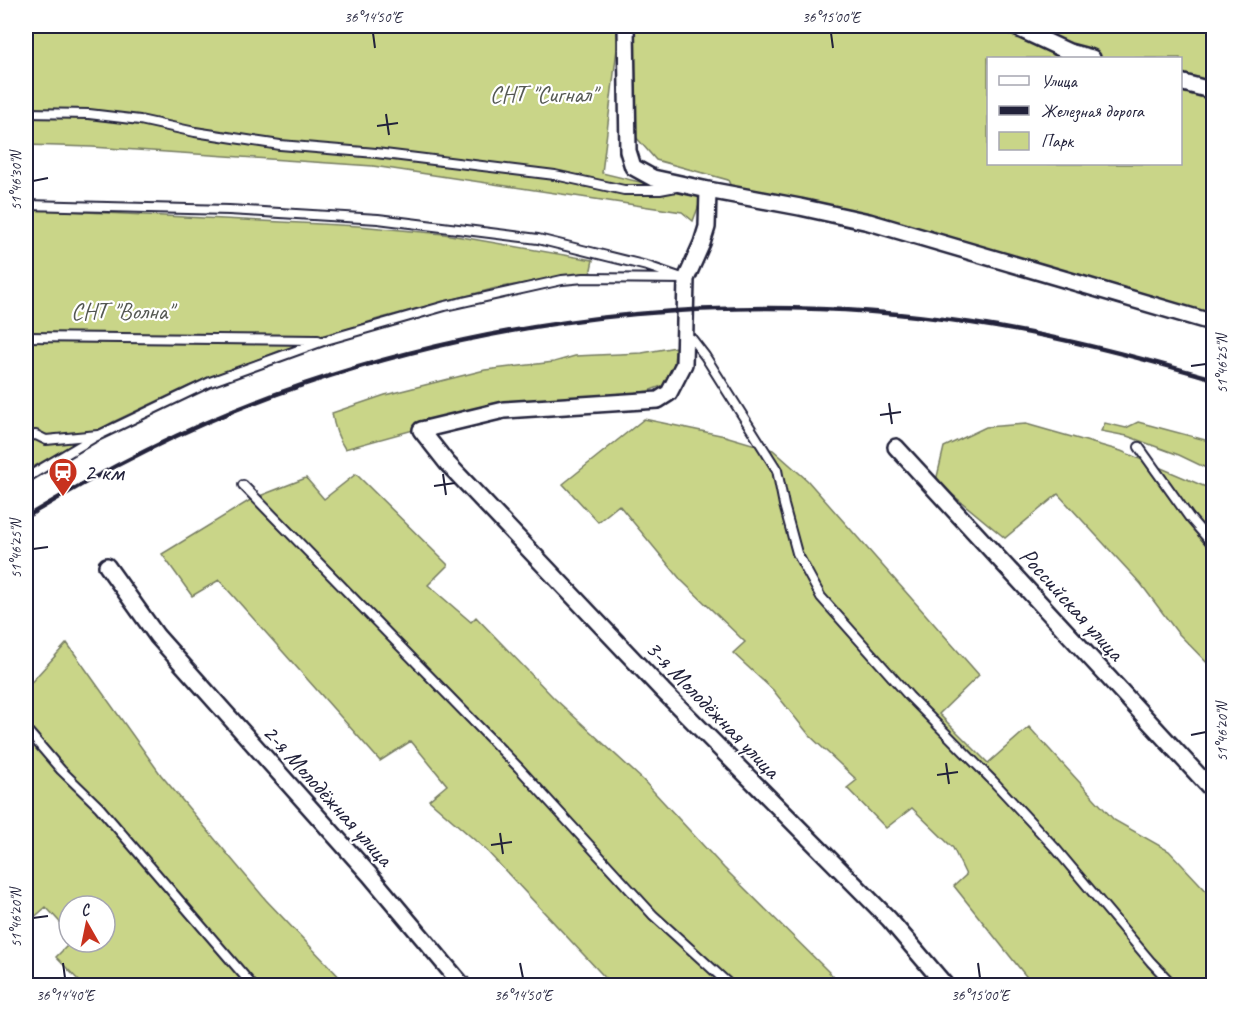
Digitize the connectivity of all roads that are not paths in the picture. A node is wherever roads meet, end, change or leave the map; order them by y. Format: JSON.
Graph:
{"nodes":[{"id":1,"x":626,"y":26,"type":"edge"},
{"id":2,"x":1013,"y":26,"type":"edge"},
{"id":3,"x":1088,"y":57,"type":"edge"},
{"id":4,"x":1182,"y":83,"type":"edge"},
{"id":5,"x":1214,"y":91,"type":"edge"},
{"id":6,"x":26,"y":113,"type":"edge"},
{"id":7,"x":683,"y":185,"type":"junction"},
{"id":8,"x":708,"y":190,"type":"junction"},
{"id":9,"x":26,"y":205,"type":"edge"},
{"id":10,"x":686,"y":279,"type":"junction"},
{"id":11,"x":1214,"y":324,"type":"edge"},
{"id":12,"x":684,"y":335,"type":"junction"},
{"id":13,"x":26,"y":337,"type":"edge"},
{"id":14,"x":326,"y":340,"type":"junction"},
{"id":15,"x":102,"y":434,"type":"junction"},
{"id":16,"x":26,"y":436,"type":"edge"},
{"id":17,"x":896,"y":447,"type":"dead end"},
{"id":18,"x":1139,"y":447,"type":"dead end"},
{"id":19,"x":26,"y":478,"type":"edge"},
{"id":20,"x":243,"y":485,"type":"dead end"},
{"id":21,"x":1214,"y":546,"type":"edge"},
{"id":22,"x":107,"y":566,"type":"dead end"},
{"id":23,"x":26,"y":729,"type":"edge"},
{"id":24,"x":1214,"y":792,"type":"edge"},
{"id":25,"x":252,"y":986,"type":"edge"},
{"id":26,"x":463,"y":986,"type":"edge"},
{"id":27,"x":731,"y":986,"type":"edge"},
{"id":28,"x":946,"y":986,"type":"edge"},
{"id":29,"x":1174,"y":986,"type":"edge"}],
"edges":[{"from":1,"to":7,"type":"street"},
{"from":2,"to":3,"type":"street"},
{"from":4,"to":5,"type":"street"},
{"from":6,"to":7,"type":"lane"},
{"from":7,"to":8,"type":"street"},
{"from":8,"to":10,"type":"street"},
{"from":8,"to":11,"type":"street"},
{"from":9,"to":10,"type":"lane"},
{"from":10,"to":12,"type":"street"},
{"from":10,"to":14,"type":"lane"},
{"from":12,"to":28,"type":"street","name":"3-я Молодёжная улица"},
{"from":12,"to":29,"type":"lane"},
{"from":13,"to":14,"type":"lane"},
{"from":14,"to":15,"type":"lane"},
{"from":15,"to":16,"type":"lane"},
{"from":15,"to":19,"type":"lane"},
{"from":17,"to":24,"type":"street","name":"Российская улица"},
{"from":18,"to":21,"type":"lane"},
{"from":20,"to":27,"type":"lane"},
{"from":22,"to":26,"type":"street","name":"2-я Молодёжная улица"},
{"from":23,"to":25,"type":"lane"}]}
